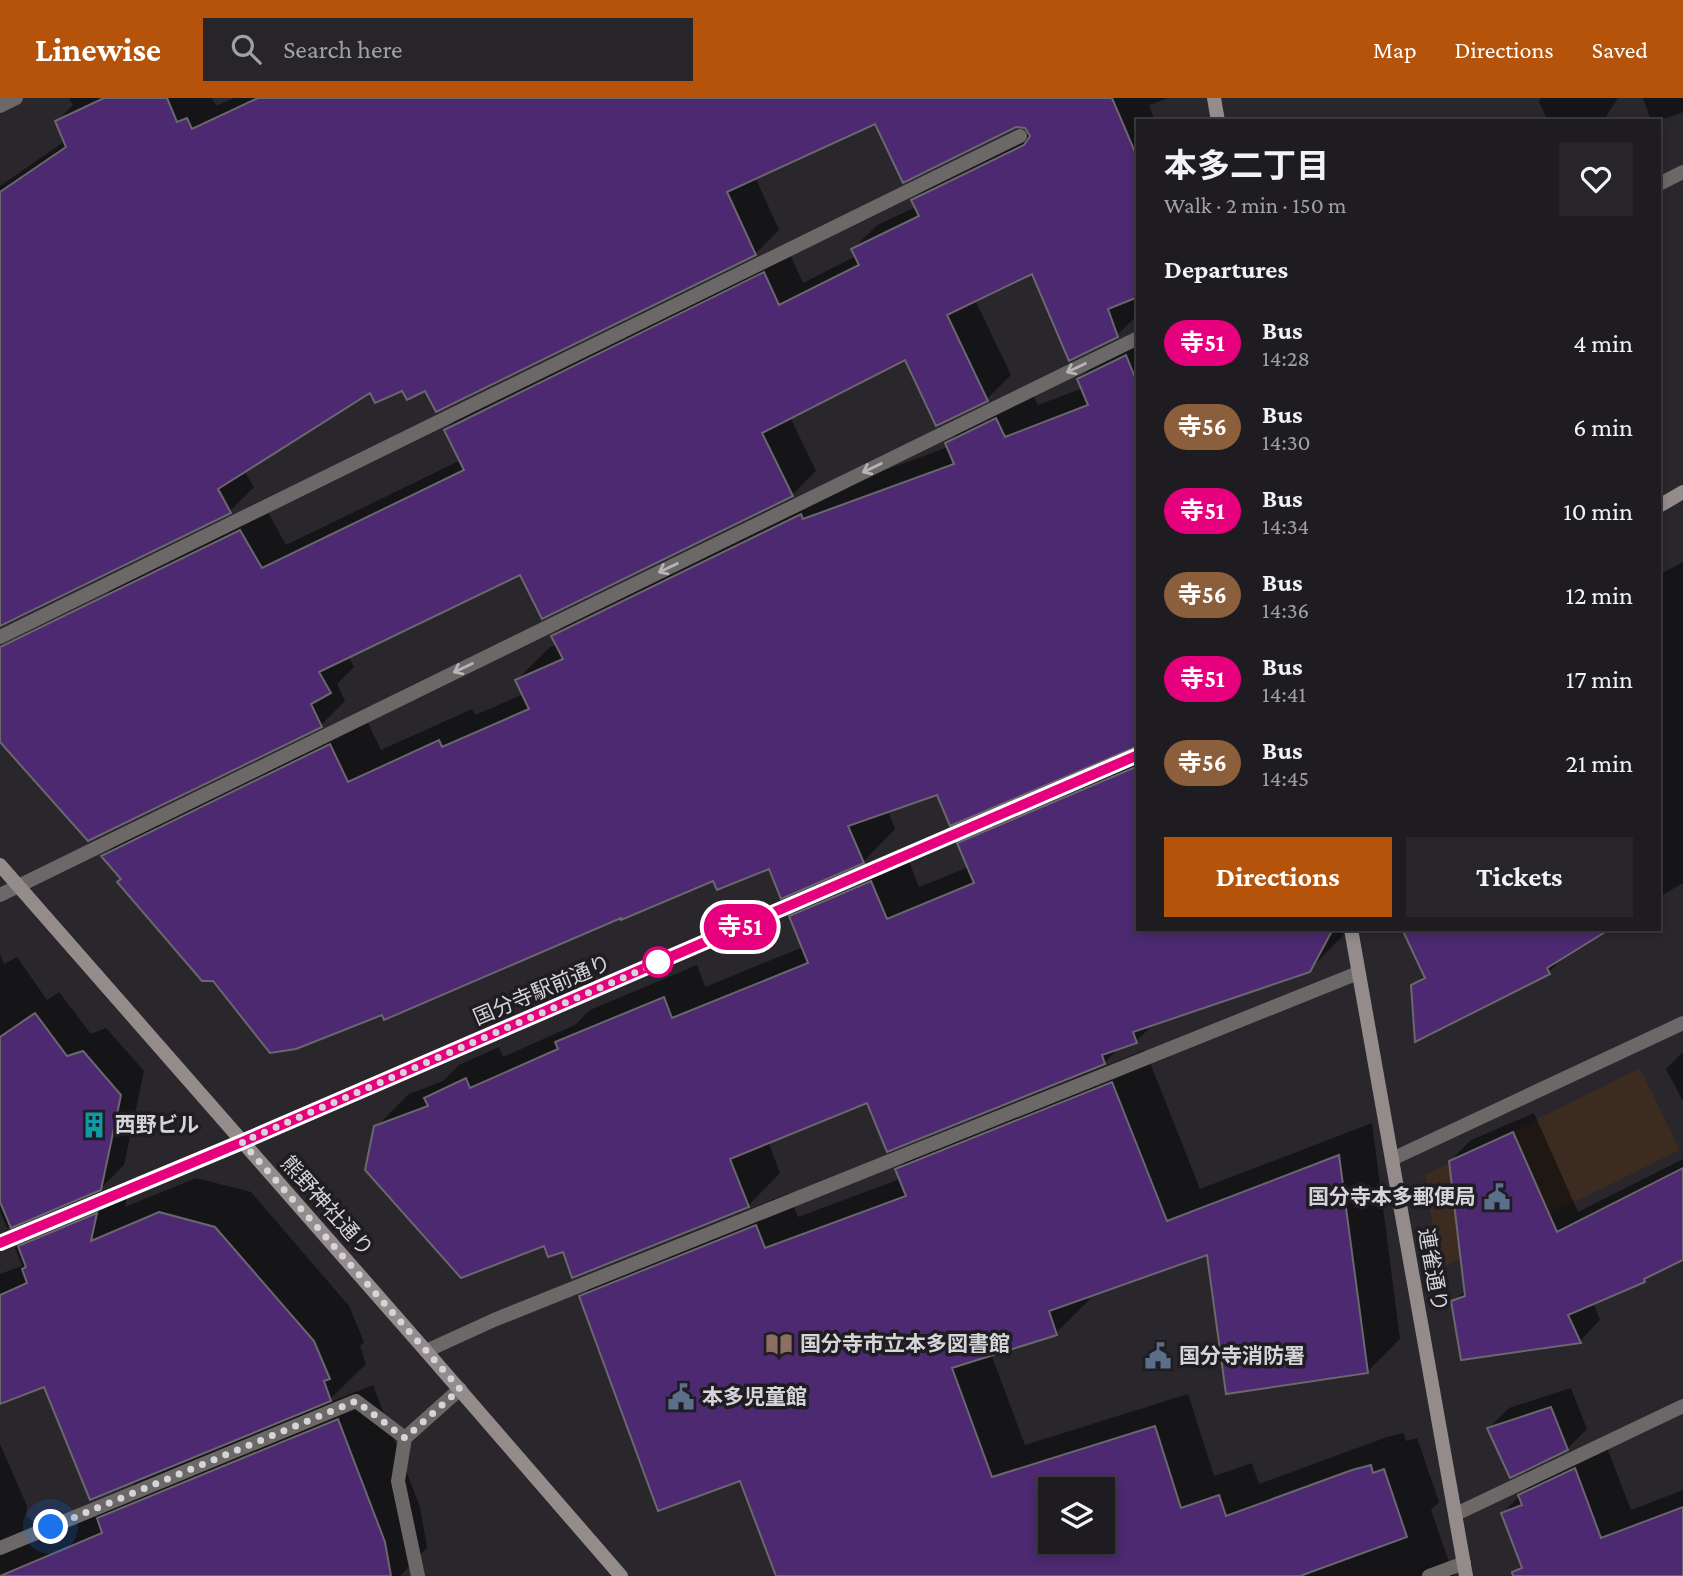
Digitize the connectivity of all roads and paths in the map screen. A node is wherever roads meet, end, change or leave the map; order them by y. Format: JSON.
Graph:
{"nodes":[{"id":1,"x":16,"y":98,"type":"edge"},
{"id":2,"x":1214,"y":98,"type":"edge"},
{"id":3,"x":0,"y":106,"type":"edge"},
{"id":4,"x":1218,"y":119,"type":"edge"},
{"id":5,"x":1020,"y":136,"type":"dead end"},
{"id":6,"x":1683,"y":172,"type":"edge"},
{"id":7,"x":1661,"y":183,"type":"edge"},
{"id":8,"x":1136,"y":339,"type":"edge"},
{"id":9,"x":1683,"y":492,"type":"edge"},
{"id":10,"x":1661,"y":505,"type":"edge"},
{"id":11,"x":0,"y":637,"type":"edge"},
{"id":12,"x":1136,"y":756,"type":"edge"},
{"id":13,"x":0,"y":865,"type":"edge"},
{"id":14,"x":17,"y":886,"type":"junction"},
{"id":15,"x":0,"y":895,"type":"edge"},
{"id":16,"x":1351,"y":931,"type":"edge"},
{"id":17,"x":1358,"y":973,"type":"junction"},
{"id":18,"x":1683,"y":1024,"type":"edge"},
{"id":19,"x":242,"y":1142,"type":"junction"},
{"id":20,"x":1392,"y":1159,"type":"junction"},
{"id":21,"x":0,"y":1243,"type":"edge"},
{"id":22,"x":426,"y":1350,"type":"junction"},
{"id":23,"x":460,"y":1389,"type":"junction"},
{"id":24,"x":1683,"y":1406,"type":"edge"},
{"id":25,"x":405,"y":1438,"type":"junction"},
{"id":26,"x":1456,"y":1514,"type":"junction"},
{"id":27,"x":0,"y":1548,"type":"edge"},
{"id":28,"x":1465,"y":1570,"type":"edge"},
{"id":29,"x":418,"y":1576,"type":"edge"},
{"id":30,"x":621,"y":1576,"type":"edge"},
{"id":31,"x":1429,"y":1576,"type":"edge"}],
"edges":[{"from":1,"to":3,"type":"street"},
{"from":2,"to":4,"type":"main road"},
{"from":5,"to":11,"type":"street"},
{"from":6,"to":7,"type":"street"},
{"from":8,"to":14,"type":"street","one_way":true},
{"from":9,"to":10,"type":"main road"},
{"from":12,"to":19,"type":"main road","name":"国分寺駅前通り"},
{"from":13,"to":14,"type":"main road","name":"熊野神社通り"},
{"from":14,"to":15,"type":"street"},
{"from":14,"to":19,"type":"main road","name":"熊野神社通り"},
{"from":16,"to":17,"type":"main road","name":"連雀通り"},
{"from":17,"to":20,"type":"main road","name":"連雀通り"},
{"from":17,"to":22,"type":"street"},
{"from":18,"to":20,"type":"street"},
{"from":19,"to":21,"type":"main road","name":"国分寺駅前通り"},
{"from":19,"to":22,"type":"main road","name":"熊野神社通り"},
{"from":20,"to":26,"type":"main road","name":"連雀通り"},
{"from":22,"to":23,"type":"main road","name":"熊野神社通り"},
{"from":23,"to":25,"type":"street"},
{"from":23,"to":30,"type":"main road","name":"熊野神社通り"},
{"from":24,"to":26,"type":"street"},
{"from":25,"to":27,"type":"street"},
{"from":25,"to":29,"type":"street"},
{"from":26,"to":28,"type":"main road","name":"連雀通り"},
{"from":28,"to":31,"type":"street"}]}
